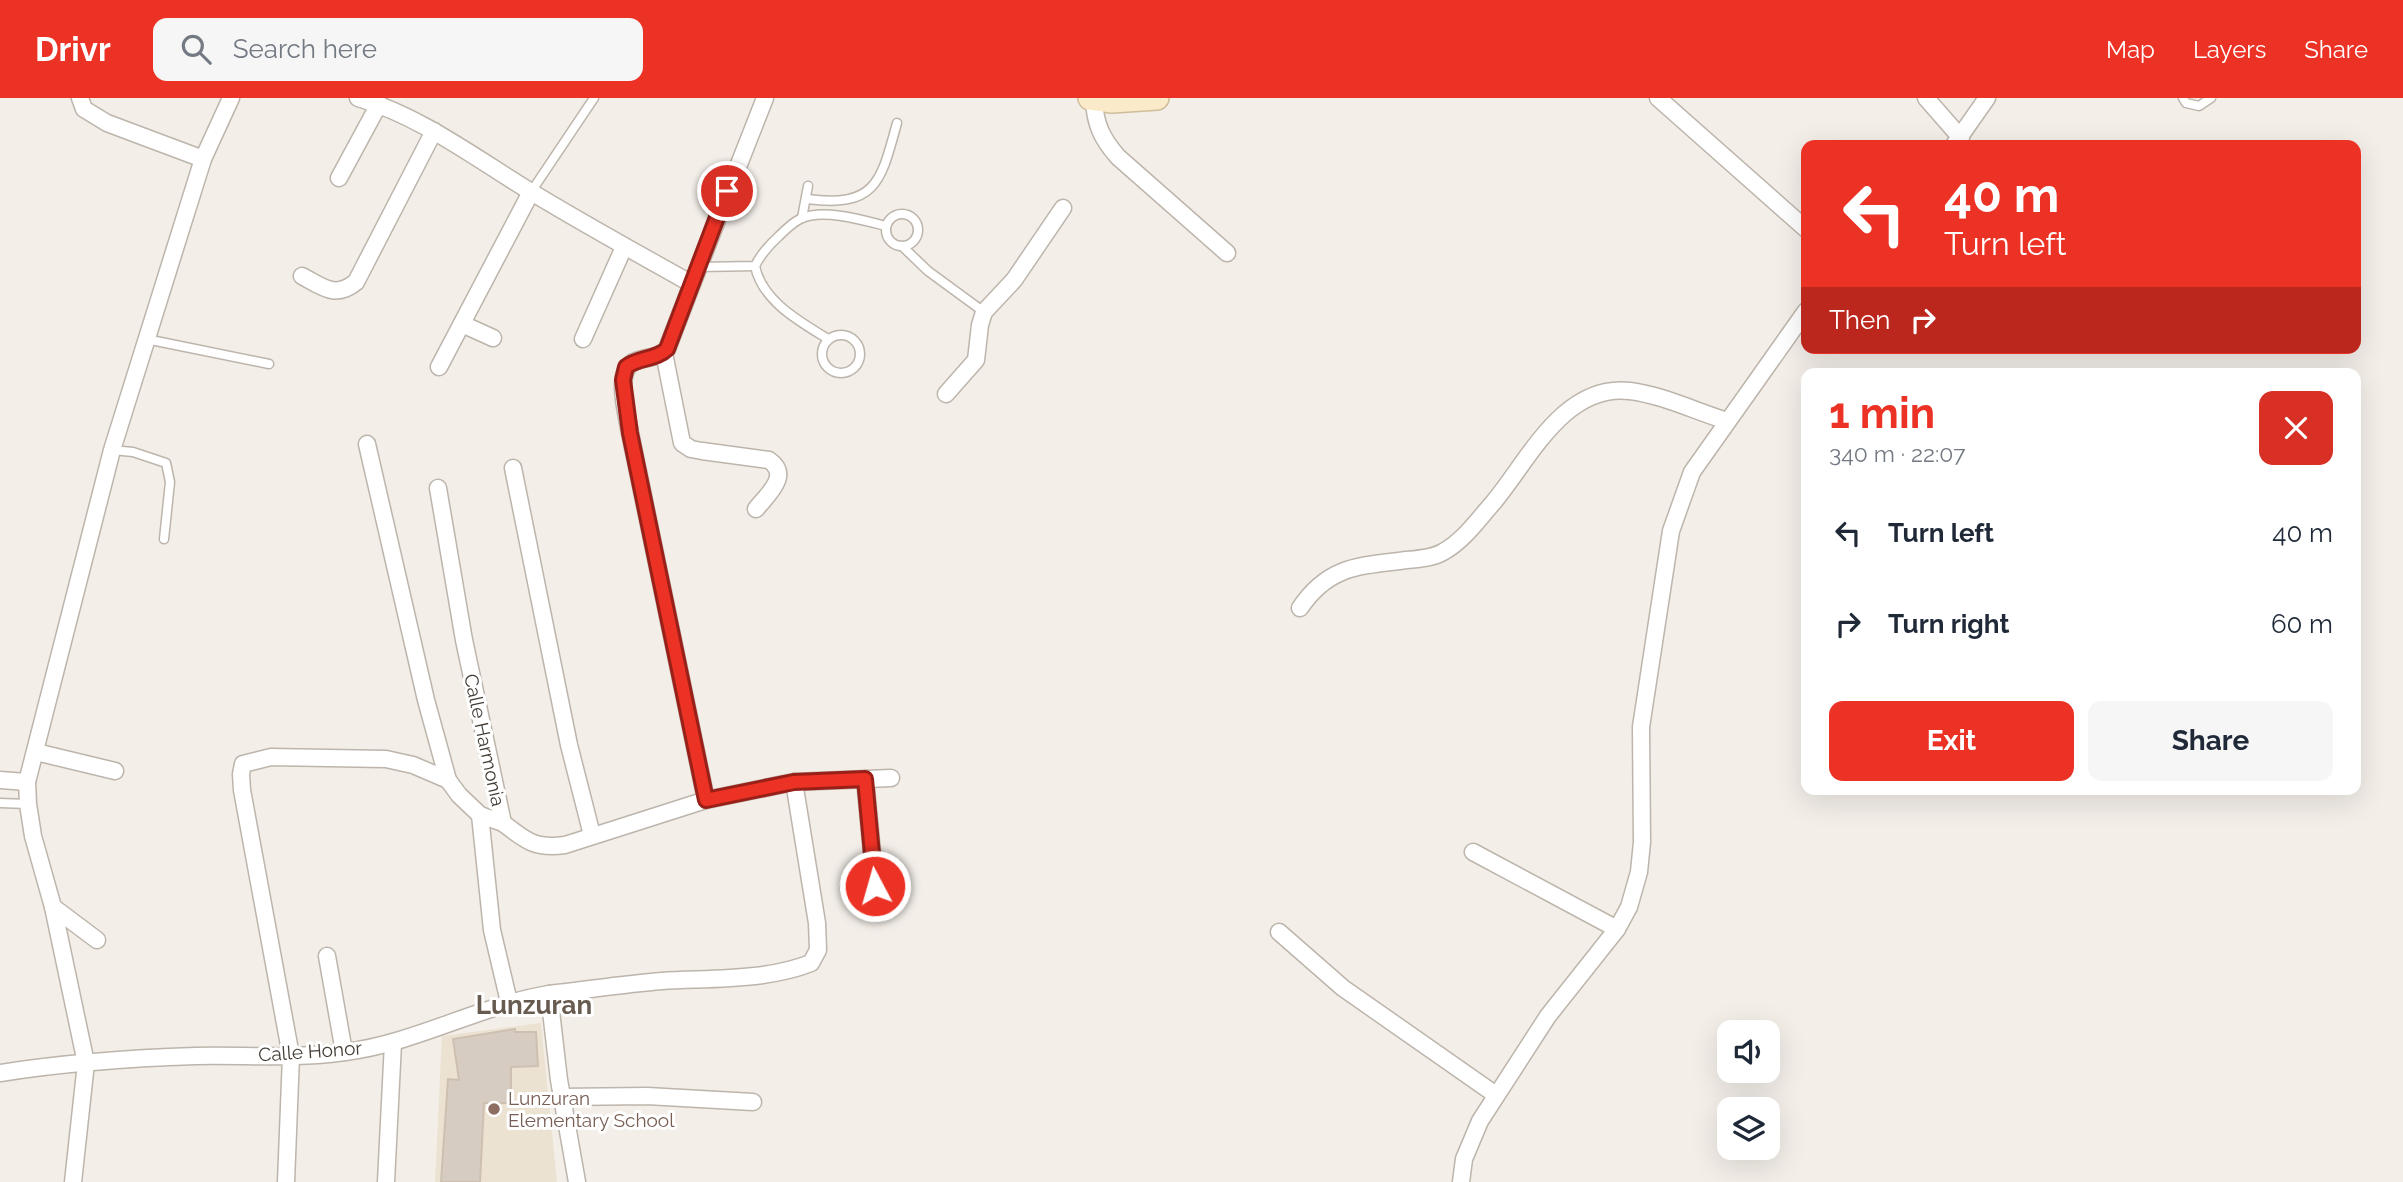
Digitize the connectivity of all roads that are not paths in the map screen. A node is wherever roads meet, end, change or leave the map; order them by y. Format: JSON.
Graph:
{"nodes":[{"id":1,"x":80,"y":98,"type":"edge"},
{"id":2,"x":231,"y":98,"type":"edge"},
{"id":3,"x":358,"y":98,"type":"edge"},
{"id":4,"x":594,"y":98,"type":"edge"},
{"id":5,"x":765,"y":98,"type":"edge"},
{"id":6,"x":1157,"y":98,"type":"edge"},
{"id":7,"x":1658,"y":98,"type":"edge"},
{"id":8,"x":1926,"y":98,"type":"edge"},
{"id":9,"x":1987,"y":98,"type":"edge"},
{"id":10,"x":2183,"y":98,"type":"edge"},
{"id":11,"x":2211,"y":98,"type":"edge"},
{"id":12,"x":1092,"y":99,"type":"edge"},
{"id":13,"x":379,"y":104,"type":"junction"},
{"id":14,"x":897,"y":123,"type":"dead end"},
{"id":15,"x":434,"y":131,"type":"junction"},
{"id":16,"x":1957,"y":140,"type":"edge"},
{"id":17,"x":1959,"y":140,"type":"edge"},
{"id":18,"x":202,"y":159,"type":"junction"},
{"id":19,"x":339,"y":178,"type":"dead end"},
{"id":20,"x":808,"y":186,"type":"dead end"},
{"id":21,"x":531,"y":192,"type":"junction"},
{"id":22,"x":807,"y":198,"type":"junction"},
{"id":23,"x":1063,"y":208,"type":"dead end"},
{"id":24,"x":802,"y":218,"type":"junction"},
{"id":25,"x":1801,"y":225,"type":"edge"},
{"id":26,"x":886,"y":226,"type":"junction"},
{"id":27,"x":902,"y":246,"type":"junction"},
{"id":28,"x":624,"y":247,"type":"junction"},
{"id":29,"x":1227,"y":254,"type":"dead end"},
{"id":30,"x":755,"y":266,"type":"junction"},
{"id":31,"x":699,"y":267,"type":"junction"},
{"id":32,"x":302,"y":276,"type":"dead end"},
{"id":33,"x":692,"y":284,"type":"junction"},
{"id":34,"x":984,"y":312,"type":"junction"},
{"id":35,"x":1801,"y":318,"type":"edge"},
{"id":36,"x":462,"y":324,"type":"junction"},
{"id":37,"x":493,"y":338,"type":"dead end"},
{"id":38,"x":146,"y":339,"type":"junction"},
{"id":39,"x":583,"y":339,"type":"dead end"},
{"id":40,"x":828,"y":339,"type":"junction"},
{"id":41,"x":664,"y":353,"type":"junction"},
{"id":42,"x":269,"y":364,"type":"dead end"},
{"id":43,"x":439,"y":367,"type":"dead end"},
{"id":44,"x":946,"y":394,"type":"dead end"},
{"id":45,"x":1727,"y":421,"type":"junction"},
{"id":46,"x":367,"y":444,"type":"dead end"},
{"id":47,"x":112,"y":450,"type":"junction"},
{"id":48,"x":513,"y":468,"type":"dead end"},
{"id":49,"x":438,"y":488,"type":"dead end"},
{"id":50,"x":756,"y":509,"type":"dead end"},
{"id":51,"x":164,"y":539,"type":"dead end"},
{"id":52,"x":1300,"y":608,"type":"dead end"},
{"id":53,"x":36,"y":752,"type":"junction"},
{"id":54,"x":115,"y":771,"type":"dead end"},
{"id":55,"x":891,"y":778,"type":"dead end"},
{"id":56,"x":448,"y":779,"type":"junction"},
{"id":57,"x":865,"y":779,"type":"junction"},
{"id":58,"x":0,"y":780,"type":"edge"},
{"id":59,"x":27,"y":782,"type":"junction"},
{"id":60,"x":794,"y":782,"type":"junction"},
{"id":61,"x":706,"y":800,"type":"junction"},
{"id":62,"x":0,"y":803,"type":"edge"},
{"id":63,"x":28,"y":804,"type":"junction"},
{"id":64,"x":480,"y":815,"type":"junction"},
{"id":65,"x":503,"y":823,"type":"junction"},
{"id":66,"x":592,"y":835,"type":"junction"},
{"id":67,"x":1473,"y":852,"type":"dead end"},
{"id":68,"x":875,"y":886,"type":"dead end"},
{"id":69,"x":53,"y":907,"type":"junction"},
{"id":70,"x":1617,"y":929,"type":"junction"},
{"id":71,"x":1279,"y":932,"type":"dead end"},
{"id":72,"x":97,"y":940,"type":"dead end"},
{"id":73,"x":327,"y":956,"type":"dead end"},
{"id":74,"x":549,"y":994,"type":"junction"},
{"id":75,"x":509,"y":1002,"type":"junction"},
{"id":76,"x":393,"y":1043,"type":"junction"},
{"id":77,"x":344,"y":1052,"type":"junction"},
{"id":78,"x":291,"y":1056,"type":"junction"},
{"id":79,"x":86,"y":1063,"type":"junction"},
{"id":80,"x":0,"y":1073,"type":"edge"},
{"id":81,"x":1496,"y":1095,"type":"junction"},
{"id":82,"x":562,"y":1097,"type":"junction"},
{"id":83,"x":753,"y":1102,"type":"dead end"},
{"id":84,"x":73,"y":1182,"type":"edge"},
{"id":85,"x":286,"y":1182,"type":"edge"},
{"id":86,"x":386,"y":1182,"type":"edge"},
{"id":87,"x":578,"y":1182,"type":"edge"},
{"id":88,"x":1461,"y":1182,"type":"edge"}],
"edges":[{"from":1,"to":18,"type":"street"},
{"from":2,"to":18,"type":"street"},
{"from":3,"to":13,"type":"street"},
{"from":4,"to":21,"type":"lane"},
{"from":5,"to":31,"type":"street"},
{"from":6,"to":12,"type":"main road"},
{"from":7,"to":25,"type":"street"},
{"from":8,"to":16,"type":"street"},
{"from":9,"to":17,"type":"street"},
{"from":10,"to":11,"type":"lane"},
{"from":12,"to":29,"type":"street"},
{"from":13,"to":15,"type":"street"},
{"from":13,"to":19,"type":"street"},
{"from":14,"to":22,"type":"lane"},
{"from":15,"to":21,"type":"street"},
{"from":15,"to":32,"type":"street"},
{"from":18,"to":38,"type":"street"},
{"from":20,"to":22,"type":"lane"},
{"from":21,"to":28,"type":"street"},
{"from":21,"to":36,"type":"street"},
{"from":22,"to":24,"type":"lane"},
{"from":23,"to":34,"type":"street"},
{"from":24,"to":26,"type":"lane"},
{"from":24,"to":30,"type":"lane"},
{"from":26,"to":27,"type":"lane"},
{"from":26,"to":27,"type":"lane"},
{"from":27,"to":34,"type":"lane"},
{"from":28,"to":33,"type":"street"},
{"from":28,"to":39,"type":"street"},
{"from":30,"to":31,"type":"lane"},
{"from":30,"to":40,"type":"lane"},
{"from":31,"to":33,"type":"street"},
{"from":33,"to":41,"type":"street"},
{"from":34,"to":44,"type":"street"},
{"from":35,"to":45,"type":"street"},
{"from":36,"to":37,"type":"street"},
{"from":36,"to":43,"type":"street"},
{"from":38,"to":42,"type":"lane"},
{"from":38,"to":47,"type":"street"},
{"from":40,"to":40,"type":"lane"},
{"from":41,"to":50,"type":"street"},
{"from":41,"to":61,"type":"street"},
{"from":45,"to":52,"type":"street"},
{"from":45,"to":70,"type":"street"},
{"from":46,"to":56,"type":"street"},
{"from":47,"to":51,"type":"lane"},
{"from":47,"to":53,"type":"street"},
{"from":48,"to":66,"type":"street"},
{"from":49,"to":65,"type":"street","name":"Calle Harmonia"},
{"from":53,"to":54,"type":"street"},
{"from":53,"to":59,"type":"street"},
{"from":55,"to":57,"type":"street"},
{"from":56,"to":64,"type":"street"},
{"from":56,"to":78,"type":"street"},
{"from":57,"to":60,"type":"street"},
{"from":57,"to":68,"type":"street"},
{"from":58,"to":59,"type":"street"},
{"from":59,"to":63,"type":"street"},
{"from":60,"to":61,"type":"street"},
{"from":60,"to":74,"type":"street","name":"Calle Honor"},
{"from":61,"to":66,"type":"street"},
{"from":62,"to":63,"type":"lane"},
{"from":63,"to":69,"type":"street"},
{"from":64,"to":65,"type":"street","name":"Calle Harmonia"},
{"from":64,"to":75,"type":"street","name":"Calle Harmonia"},
{"from":65,"to":66,"type":"street"},
{"from":67,"to":70,"type":"street"},
{"from":69,"to":72,"type":"street"},
{"from":69,"to":79,"type":"street"},
{"from":70,"to":81,"type":"street"},
{"from":71,"to":81,"type":"street"},
{"from":73,"to":77,"type":"street"},
{"from":74,"to":75,"type":"street","name":"Calle Honor"},
{"from":74,"to":82,"type":"street"},
{"from":75,"to":76,"type":"street","name":"Calle Honor"},
{"from":76,"to":77,"type":"street","name":"Calle Honor"},
{"from":76,"to":86,"type":"street"},
{"from":77,"to":78,"type":"street","name":"Calle Honor"},
{"from":78,"to":79,"type":"street","name":"Calle Honor"},
{"from":78,"to":85,"type":"street"},
{"from":79,"to":80,"type":"street","name":"Calle Honor"},
{"from":79,"to":84,"type":"street"},
{"from":81,"to":88,"type":"street"},
{"from":82,"to":83,"type":"street"},
{"from":82,"to":87,"type":"street"}]}
